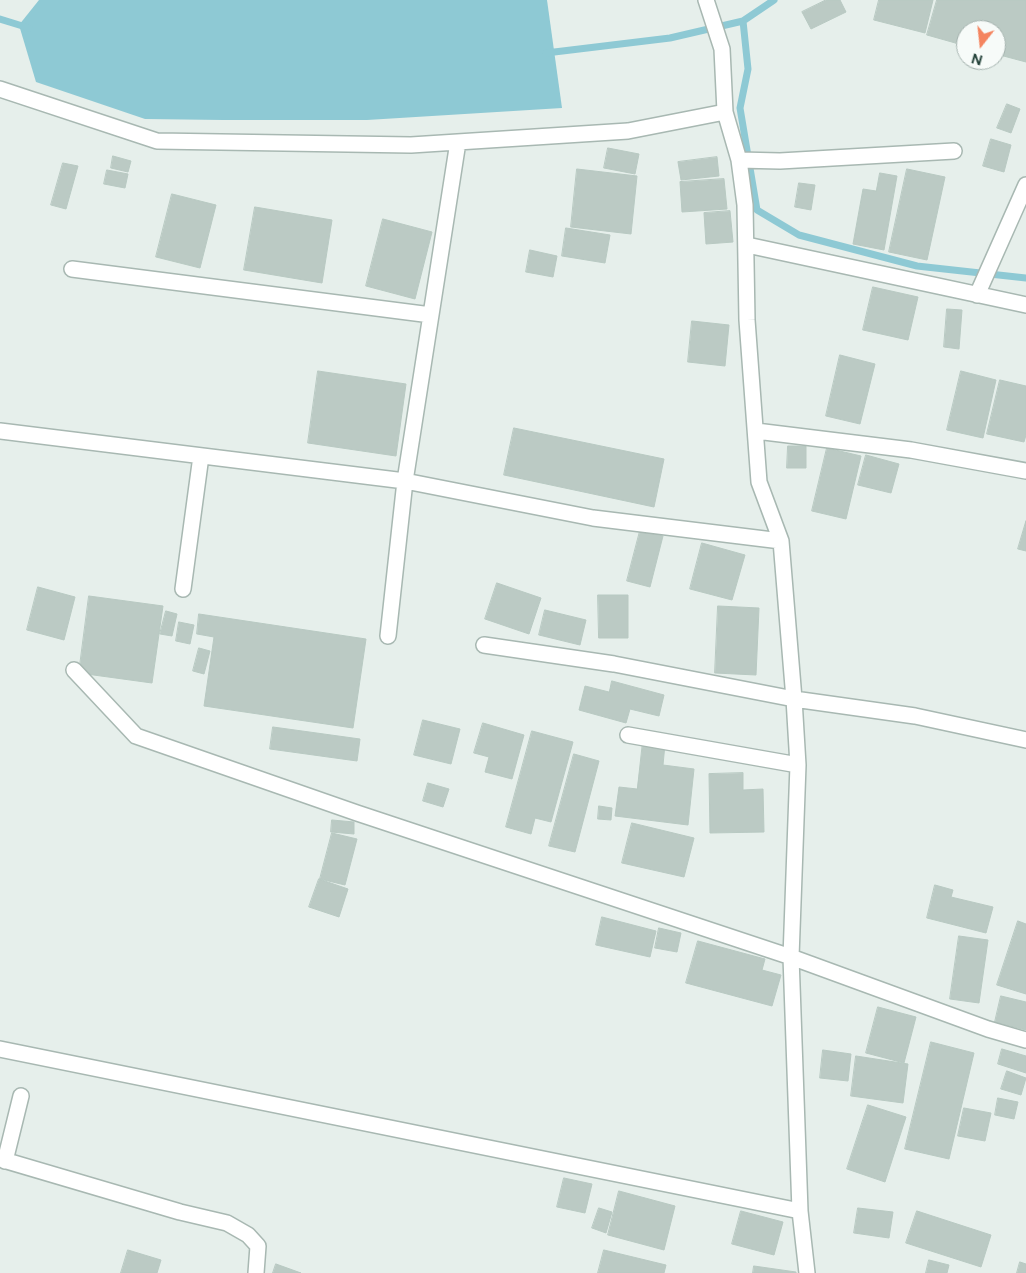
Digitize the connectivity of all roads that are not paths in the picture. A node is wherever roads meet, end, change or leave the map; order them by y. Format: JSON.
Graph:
{"nodes":[{"id":1,"x":707,"y":2,"type":"edge"},
{"id":2,"x":0,"y":89,"type":"edge"},
{"id":3,"x":725,"y":112,"type":"junction"},
{"id":4,"x":458,"y":142,"type":"junction"},
{"id":5,"x":954,"y":151,"type":"dead end"},
{"id":6,"x":739,"y":160,"type":"junction"},
{"id":7,"x":1026,"y":185,"type":"edge"},
{"id":8,"x":747,"y":245,"type":"junction"},
{"id":9,"x":72,"y":269,"type":"dead end"},
{"id":10,"x":977,"y":295,"type":"junction"},
{"id":11,"x":1026,"y":305,"type":"edge"},
{"id":12,"x":431,"y":315,"type":"junction"},
{"id":13,"x":0,"y":431,"type":"edge"},
{"id":14,"x":756,"y":431,"type":"junction"},
{"id":15,"x":201,"y":456,"type":"junction"},
{"id":16,"x":1026,"y":471,"type":"edge"},
{"id":17,"x":405,"y":481,"type":"junction"},
{"id":18,"x":781,"y":541,"type":"junction"},
{"id":19,"x":183,"y":589,"type":"dead end"},
{"id":20,"x":388,"y":636,"type":"dead end"},
{"id":21,"x":484,"y":645,"type":"dead end"},
{"id":22,"x":74,"y":670,"type":"dead end"},
{"id":23,"x":794,"y":699,"type":"junction"},
{"id":24,"x":628,"y":736,"type":"dead end"},
{"id":25,"x":1026,"y":740,"type":"edge"},
{"id":26,"x":798,"y":765,"type":"junction"},
{"id":27,"x":791,"y":957,"type":"junction"},
{"id":28,"x":1026,"y":1040,"type":"edge"},
{"id":29,"x":0,"y":1049,"type":"edge"},
{"id":30,"x":21,"y":1096,"type":"dead end"},
{"id":31,"x":2,"y":1160,"type":"edge"},
{"id":32,"x":800,"y":1212,"type":"junction"},
{"id":33,"x":256,"y":1273,"type":"edge"},
{"id":34,"x":808,"y":1273,"type":"edge"}],
"edges":[{"from":1,"to":3,"type":"street"},
{"from":2,"to":4,"type":"street"},
{"from":3,"to":4,"type":"street"},
{"from":3,"to":6,"type":"street"},
{"from":4,"to":12,"type":"street"},
{"from":5,"to":6,"type":"street"},
{"from":6,"to":8,"type":"street"},
{"from":7,"to":10,"type":"street"},
{"from":8,"to":10,"type":"street"},
{"from":8,"to":14,"type":"street"},
{"from":9,"to":12,"type":"street"},
{"from":10,"to":11,"type":"street"},
{"from":12,"to":17,"type":"street"},
{"from":13,"to":15,"type":"street"},
{"from":14,"to":16,"type":"street"},
{"from":14,"to":18,"type":"street"},
{"from":15,"to":17,"type":"street"},
{"from":15,"to":19,"type":"street"},
{"from":17,"to":18,"type":"street"},
{"from":17,"to":20,"type":"street"},
{"from":18,"to":23,"type":"street"},
{"from":21,"to":23,"type":"street"},
{"from":22,"to":27,"type":"street"},
{"from":23,"to":25,"type":"street"},
{"from":23,"to":26,"type":"street"},
{"from":24,"to":26,"type":"street"},
{"from":26,"to":27,"type":"street"},
{"from":27,"to":28,"type":"street"},
{"from":27,"to":32,"type":"street"},
{"from":29,"to":32,"type":"street"},
{"from":30,"to":31,"type":"street"},
{"from":31,"to":33,"type":"street"},
{"from":32,"to":34,"type":"street"}]}
